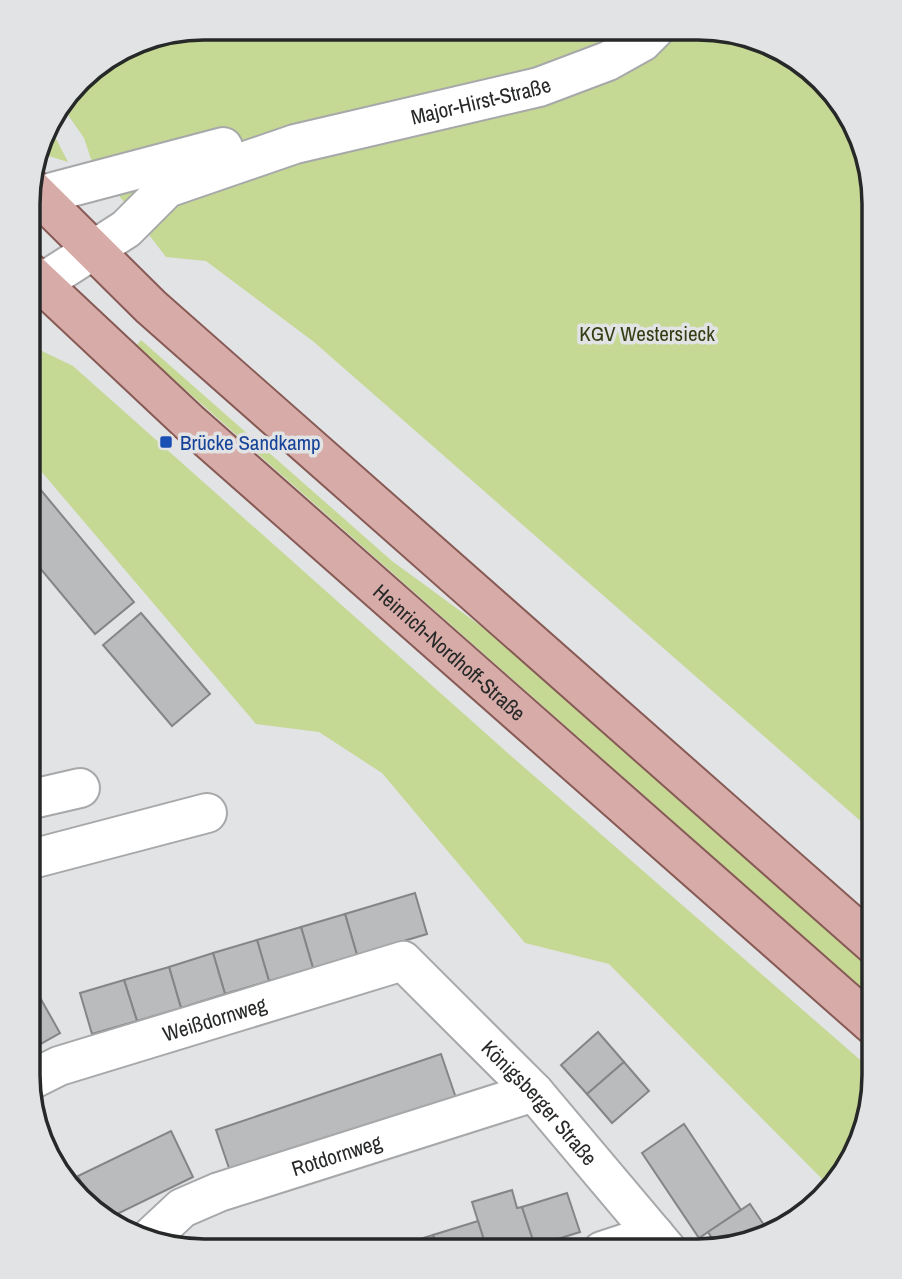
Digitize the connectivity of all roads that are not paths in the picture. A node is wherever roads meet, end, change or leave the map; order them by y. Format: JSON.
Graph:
{"nodes":[{"id":1,"x":644,"y":40,"type":"edge"},
{"id":2,"x":295,"y":144,"type":"junction"},
{"id":3,"x":41,"y":191,"type":"edge"},
{"id":4,"x":40,"y":201,"type":"edge"},
{"id":5,"x":92,"y":251,"type":"junction"},
{"id":6,"x":40,"y":278,"type":"edge"},
{"id":7,"x":40,"y":288,"type":"edge"},
{"id":8,"x":80,"y":788,"type":"dead end"},
{"id":9,"x":40,"y":797,"type":"edge"},
{"id":10,"x":206,"y":813,"type":"dead end"},
{"id":11,"x":40,"y":857,"type":"edge"},
{"id":12,"x":861,"y":934,"type":"edge"},
{"id":13,"x":403,"y":961,"type":"joint"},
{"id":14,"x":861,"y":1015,"type":"edge"},
{"id":15,"x":40,"y":1075,"type":"edge"},
{"id":16,"x":534,"y":1092,"type":"junction"},
{"id":17,"x":157,"y":1231,"type":"edge"},
{"id":18,"x":658,"y":1239,"type":"edge"}],
"edges":[{"from":1,"to":2,"type":"street","name":"Major-Hirst-Straße"},
{"from":2,"to":3,"type":"street","name":"Major-Hirst-Straße"},
{"from":2,"to":5,"type":"street","name":"Major-Hirst-Straße"},
{"from":4,"to":5,"type":"main road"},
{"from":5,"to":6,"type":"street","name":"Major-Hirst-Straße"},
{"from":5,"to":12,"type":"main road"},
{"from":7,"to":14,"type":"main road","name":"Heinrich-Nordhoff-Straße"},
{"from":8,"to":9,"type":"street"},
{"from":10,"to":11,"type":"street"},
{"from":13,"to":15,"type":"street","name":"Weißdornweg"},
{"from":13,"to":16,"type":"street","name":"Königsberger Straße"},
{"from":16,"to":17,"type":"street","name":"Rotdornweg"},
{"from":16,"to":18,"type":"street","name":"Königsberger Straße"}]}
